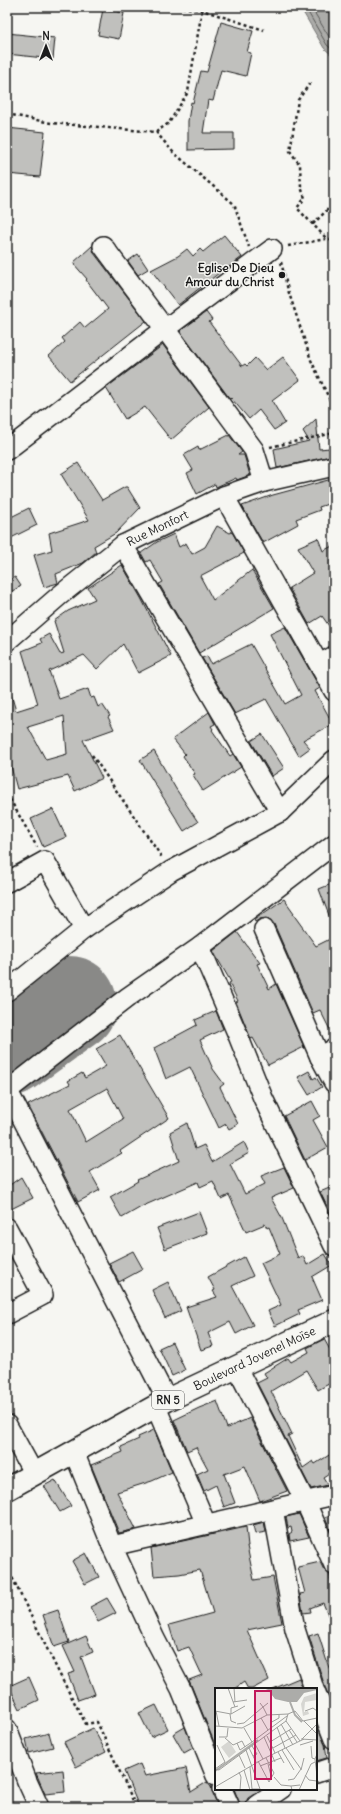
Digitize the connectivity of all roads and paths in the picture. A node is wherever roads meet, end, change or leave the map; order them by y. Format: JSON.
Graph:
{"nodes":[{"id":1,"x":182,"y":7,"type":"edge"},
{"id":2,"x":202,"y":10,"type":"junction"},
{"id":3,"x":264,"y":30,"type":"dead end"},
{"id":4,"x":310,"y":83,"type":"dead end"},
{"id":5,"x":7,"y":114,"type":"edge"},
{"id":6,"x":156,"y":132,"type":"junction"},
{"id":7,"x":334,"y":203,"type":"edge"},
{"id":8,"x":313,"y":224,"type":"junction"},
{"id":9,"x":326,"y":239,"type":"junction"},
{"id":10,"x":334,"y":241,"type":"edge"},
{"id":11,"x":103,"y":246,"type":"dead end"},
{"id":12,"x":272,"y":249,"type":"junction"},
{"id":13,"x":254,"y":262,"type":"junction"},
{"id":14,"x":165,"y":329,"type":"junction"},
{"id":15,"x":334,"y":409,"type":"edge"},
{"id":16,"x":334,"y":433,"type":"edge"},
{"id":17,"x":7,"y":450,"type":"edge"},
{"id":18,"x":254,"y":450,"type":"junction"},
{"id":19,"x":334,"y":466,"type":"edge"},
{"id":20,"x":264,"y":482,"type":"junction"},
{"id":21,"x":224,"y":496,"type":"junction"},
{"id":22,"x":123,"y":545,"type":"junction"},
{"id":23,"x":7,"y":641,"type":"edge"},
{"id":24,"x":327,"y":660,"type":"edge"},
{"id":25,"x":334,"y":691,"type":"edge"},
{"id":26,"x":92,"y":755,"type":"dead end"},
{"id":27,"x":334,"y":760,"type":"edge"},
{"id":28,"x":7,"y":794,"type":"edge"},
{"id":29,"x":280,"y":812,"type":"junction"},
{"id":30,"x":334,"y":844,"type":"edge"},
{"id":31,"x":45,"y":861,"type":"junction"},
{"id":32,"x":170,"y":871,"type":"junction"},
{"id":33,"x":7,"y":882,"type":"edge"},
{"id":34,"x":84,"y":929,"type":"junction"},
{"id":35,"x":264,"y":929,"type":"dead end"},
{"id":36,"x":200,"y":947,"type":"junction"},
{"id":37,"x":7,"y":991,"type":"edge"},
{"id":38,"x":327,"y":1053,"type":"edge"},
{"id":39,"x":334,"y":1084,"type":"edge"},
{"id":40,"x":8,"y":1091,"type":"edge"},
{"id":41,"x":7,"y":1228,"type":"edge"},
{"id":42,"x":334,"y":1246,"type":"edge"},
{"id":43,"x":7,"y":1314,"type":"edge"},
{"id":44,"x":334,"y":1321,"type":"edge"},
{"id":45,"x":237,"y":1368,"type":"junction"},
{"id":46,"x":162,"y":1404,"type":"junction"},
{"id":47,"x":7,"y":1425,"type":"edge"},
{"id":48,"x":74,"y":1452,"type":"junction"},
{"id":49,"x":34,"y":1474,"type":"junction"},
{"id":50,"x":7,"y":1489,"type":"edge"},
{"id":51,"x":334,"y":1495,"type":"edge"},
{"id":52,"x":305,"y":1501,"type":"junction"},
{"id":53,"x":273,"y":1509,"type":"junction"},
{"id":54,"x":206,"y":1524,"type":"junction"},
{"id":55,"x":112,"y":1546,"type":"junction"},
{"id":56,"x":334,"y":1565,"type":"edge"},
{"id":57,"x":7,"y":1567,"type":"edge"},
{"id":58,"x":314,"y":1688,"type":"edge"},
{"id":59,"x":317,"y":1696,"type":"edge"},
{"id":60,"x":7,"y":1729,"type":"edge"},
{"id":61,"x":334,"y":1739,"type":"edge"},
{"id":62,"x":334,"y":1767,"type":"edge"},
{"id":63,"x":317,"y":1773,"type":"edge"},
{"id":64,"x":215,"y":1774,"type":"edge"},
{"id":65,"x":27,"y":1781,"type":"junction"},
{"id":66,"x":222,"y":1790,"type":"edge"},
{"id":67,"x":281,"y":1790,"type":"edge"},
{"id":68,"x":31,"y":1807,"type":"edge"},
{"id":69,"x":39,"y":1807,"type":"edge"},
{"id":70,"x":136,"y":1807,"type":"edge"},
{"id":71,"x":230,"y":1807,"type":"edge"},
{"id":72,"x":256,"y":1807,"type":"edge"}],
"edges":[{"from":1,"to":2,"type":"path"},
{"from":2,"to":3,"type":"path"},
{"from":2,"to":6,"type":"path"},
{"from":4,"to":8,"type":"path"},
{"from":5,"to":6,"type":"path"},
{"from":6,"to":13,"type":"path"},
{"from":7,"to":8,"type":"path"},
{"from":8,"to":9,"type":"path"},
{"from":9,"to":10,"type":"path"},
{"from":9,"to":12,"type":"path"},
{"from":11,"to":14,"type":"street"},
{"from":12,"to":13,"type":"street"},
{"from":12,"to":15,"type":"path"},
{"from":13,"to":14,"type":"street"},
{"from":14,"to":17,"type":"street"},
{"from":14,"to":18,"type":"street"},
{"from":16,"to":18,"type":"path"},
{"from":18,"to":20,"type":"street"},
{"from":19,"to":20,"type":"street","name":"Rue Monfort"},
{"from":20,"to":21,"type":"street","name":"Rue Monfort"},
{"from":21,"to":22,"type":"street","name":"Rue Monfort"},
{"from":21,"to":24,"type":"street"},
{"from":22,"to":23,"type":"street","name":"Rue Monfort"},
{"from":22,"to":29,"type":"street"},
{"from":24,"to":25,"type":"street"},
{"from":26,"to":32,"type":"path"},
{"from":27,"to":29,"type":"street"},
{"from":28,"to":31,"type":"path"},
{"from":29,"to":32,"type":"street"},
{"from":30,"to":36,"type":"street"},
{"from":31,"to":33,"type":"street"},
{"from":31,"to":34,"type":"street"},
{"from":32,"to":34,"type":"street"},
{"from":34,"to":37,"type":"street"},
{"from":35,"to":38,"type":"street"},
{"from":36,"to":40,"type":"street"},
{"from":36,"to":42,"type":"street"},
{"from":38,"to":39,"type":"street"},
{"from":40,"to":46,"type":"street"},
{"from":41,"to":43,"type":"street"},
{"from":44,"to":45,"type":"main road","name":"Boulevard Jovenel Moïse","number":"RN 5"},
{"from":45,"to":46,"type":"main road","name":"Boulevard Jovenel Moïse","number":"RN 5"},
{"from":45,"to":52,"type":"street"},
{"from":46,"to":48,"type":"main road","name":"Boulevard Jovenel Moïse","number":"RN 5"},
{"from":46,"to":54,"type":"street"},
{"from":47,"to":49,"type":"street"},
{"from":48,"to":49,"type":"main road","name":"Boulevard Jovenel Moïse","number":"RN 5"},
{"from":48,"to":55,"type":"street"},
{"from":49,"to":50,"type":"main road","name":"Boulevard Jovenel Moïse","number":"RN 5"},
{"from":51,"to":52,"type":"street"},
{"from":52,"to":53,"type":"street"},
{"from":52,"to":56,"type":"street"},
{"from":53,"to":54,"type":"street"},
{"from":53,"to":58,"type":"street"},
{"from":54,"to":55,"type":"street"},
{"from":55,"to":64,"type":"street"},
{"from":57,"to":70,"type":"path"},
{"from":59,"to":61,"type":"street"},
{"from":60,"to":65,"type":"street"},
{"from":62,"to":63,"type":"street"},
{"from":65,"to":68,"type":"street"},
{"from":65,"to":69,"type":"street"},
{"from":66,"to":71,"type":"street"},
{"from":67,"to":72,"type":"street"}]}
